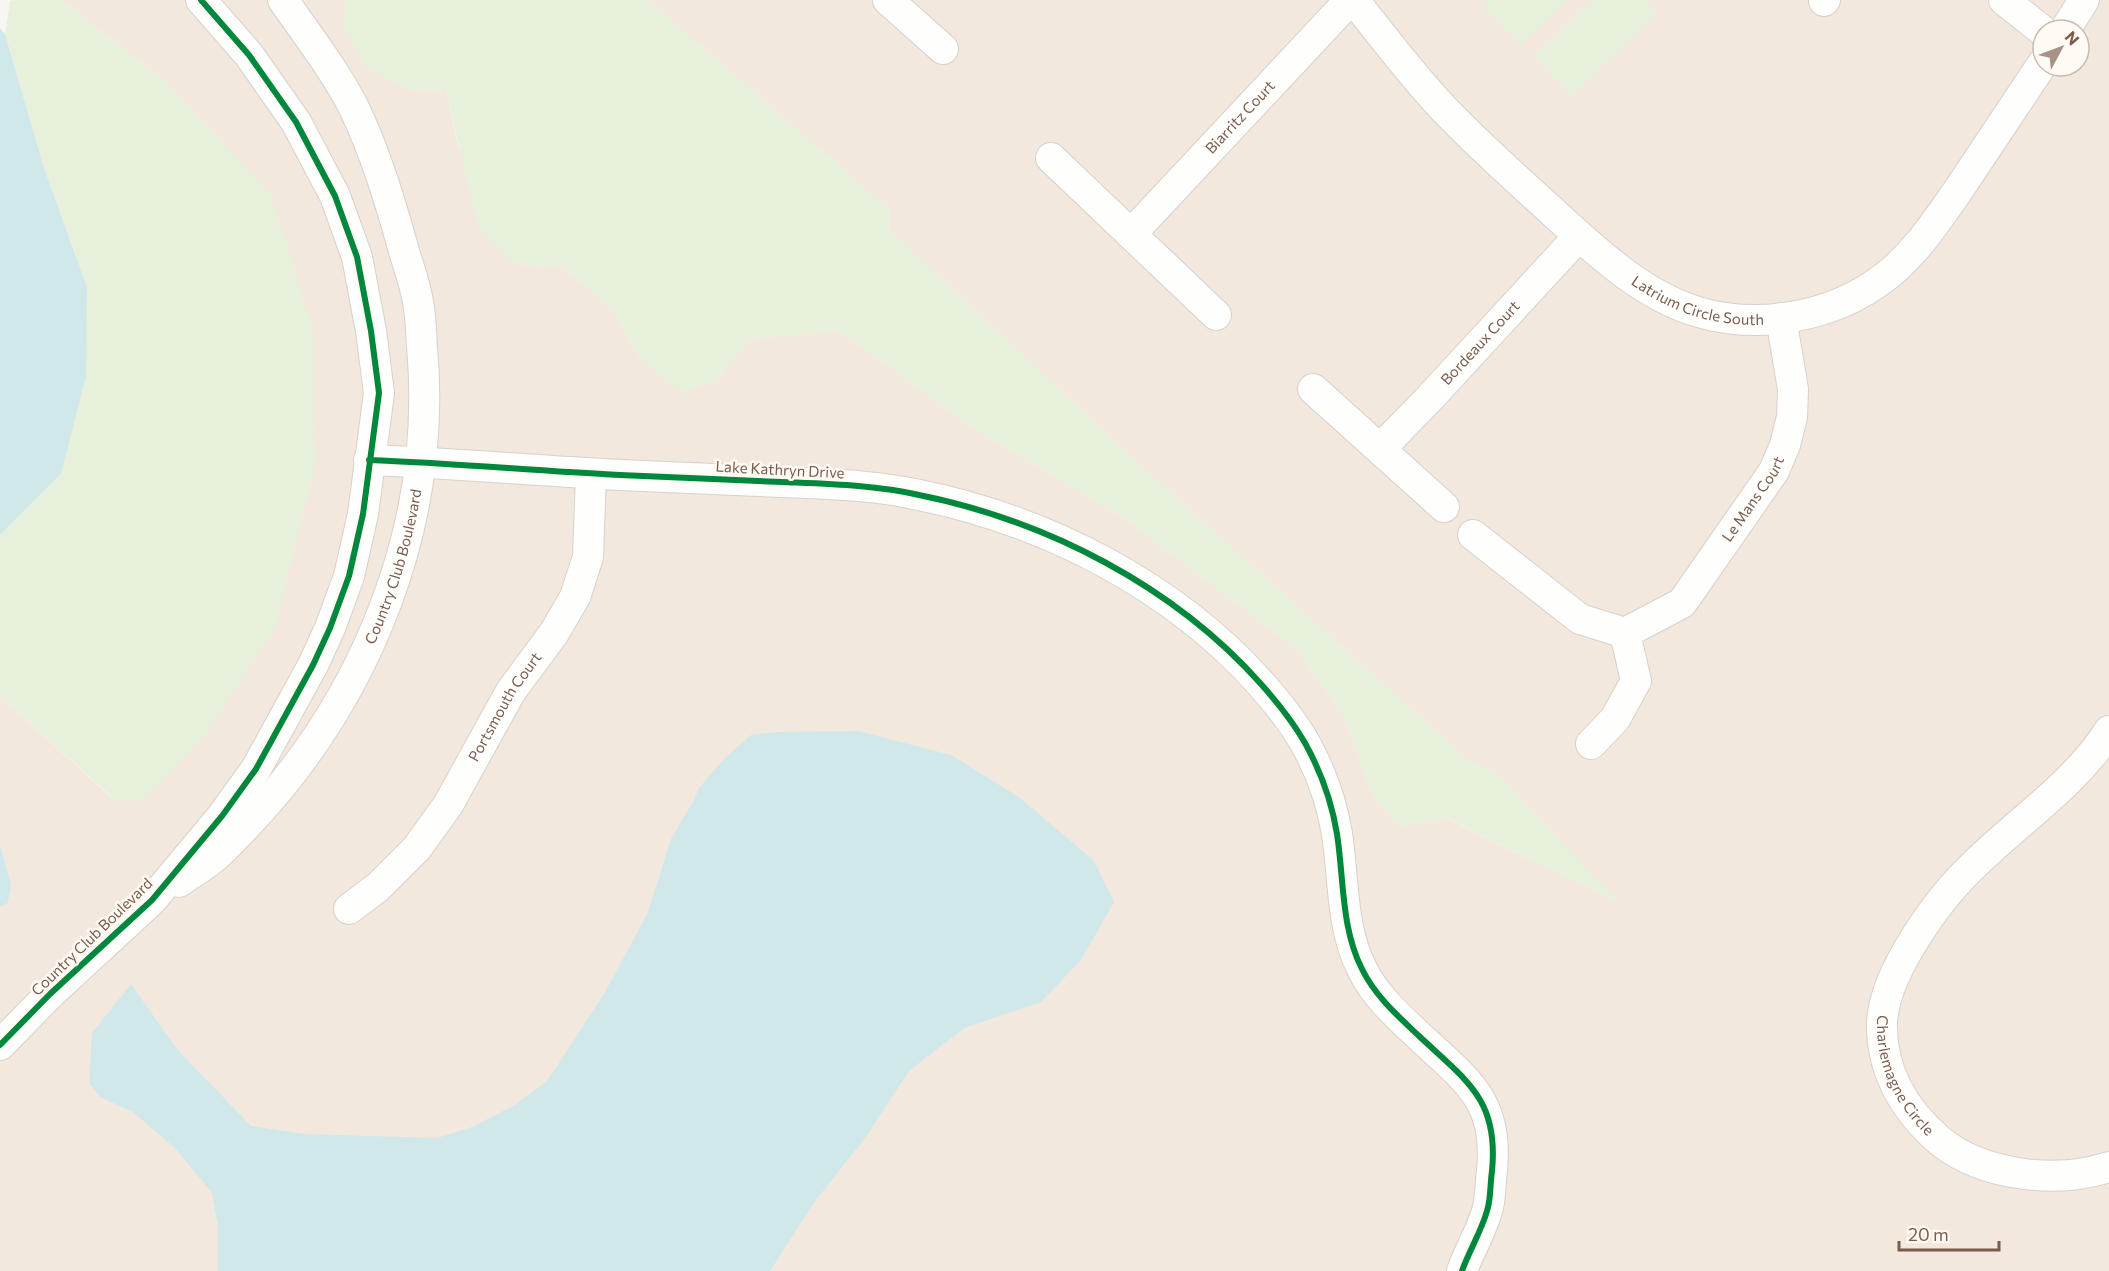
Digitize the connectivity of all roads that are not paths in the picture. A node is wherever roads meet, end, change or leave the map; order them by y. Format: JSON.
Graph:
{"nodes":[{"id":1,"x":201,"y":0,"type":"edge"},
{"id":2,"x":283,"y":0,"type":"edge"},
{"id":3,"x":1352,"y":0,"type":"edge"},
{"id":4,"x":2004,"y":0,"type":"edge"},
{"id":5,"x":2084,"y":0,"type":"edge"},
{"id":6,"x":893,"y":2,"type":"edge"},
{"id":7,"x":2073,"y":18,"type":"edge"},
{"id":8,"x":2031,"y":21,"type":"edge"},
{"id":9,"x":943,"y":49,"type":"dead end"},
{"id":10,"x":2033,"y":78,"type":"edge"},
{"id":11,"x":1051,"y":158,"type":"dead end"},
{"id":12,"x":1131,"y":234,"type":"junction"},
{"id":13,"x":1579,"y":236,"type":"junction"},
{"id":14,"x":1216,"y":315,"type":"dead end"},
{"id":15,"x":1781,"y":318,"type":"junction"},
{"id":16,"x":1313,"y":389,"type":"dead end"},
{"id":17,"x":1380,"y":449,"type":"junction"},
{"id":18,"x":369,"y":460,"type":"junction"},
{"id":19,"x":421,"y":462,"type":"junction"},
{"id":20,"x":591,"y":474,"type":"junction"},
{"id":21,"x":1444,"y":507,"type":"dead end"},
{"id":22,"x":1473,"y":535,"type":"dead end"},
{"id":23,"x":1625,"y":633,"type":"junction"},
{"id":24,"x":2109,"y":732,"type":"edge"},
{"id":25,"x":1591,"y":744,"type":"dead end"},
{"id":26,"x":152,"y":900,"type":"junction"},
{"id":27,"x":349,"y":909,"type":"dead end"},
{"id":28,"x":0,"y":1045,"type":"edge"},
{"id":29,"x":2109,"y":1167,"type":"edge"},
{"id":30,"x":1462,"y":1271,"type":"edge"}],
"edges":[{"from":1,"to":18,"type":"street","name":"Country Club Boulevard"},
{"from":2,"to":19,"type":"street","name":"Country Club Boulevard"},
{"from":3,"to":12,"type":"street","name":"Biarritz Court"},
{"from":3,"to":13,"type":"street","name":"Latrium Circle South"},
{"from":4,"to":8,"type":"street"},
{"from":5,"to":7,"type":"street"},
{"from":6,"to":9,"type":"street"},
{"from":10,"to":15,"type":"street","name":"Latrium Circle South"},
{"from":11,"to":12,"type":"street"},
{"from":12,"to":14,"type":"street"},
{"from":13,"to":15,"type":"street","name":"Latrium Circle South"},
{"from":13,"to":17,"type":"street","name":"Bordeaux Court"},
{"from":15,"to":23,"type":"street","name":"Le Mans Court"},
{"from":16,"to":17,"type":"street"},
{"from":17,"to":21,"type":"street"},
{"from":18,"to":19,"type":"street","name":"Lake Kathryn Drive"},
{"from":18,"to":26,"type":"street","name":"Country Club Boulevard"},
{"from":19,"to":20,"type":"street","name":"Lake Kathryn Drive"},
{"from":19,"to":26,"type":"street","name":"Country Club Boulevard"},
{"from":20,"to":27,"type":"street","name":"Portsmouth Court"},
{"from":20,"to":30,"type":"street","name":"Lake Kathryn Drive"},
{"from":22,"to":23,"type":"street"},
{"from":23,"to":25,"type":"street"},
{"from":24,"to":29,"type":"street","name":"Charlemagne Circle"},
{"from":26,"to":28,"type":"street","name":"Country Club Boulevard"}]}
